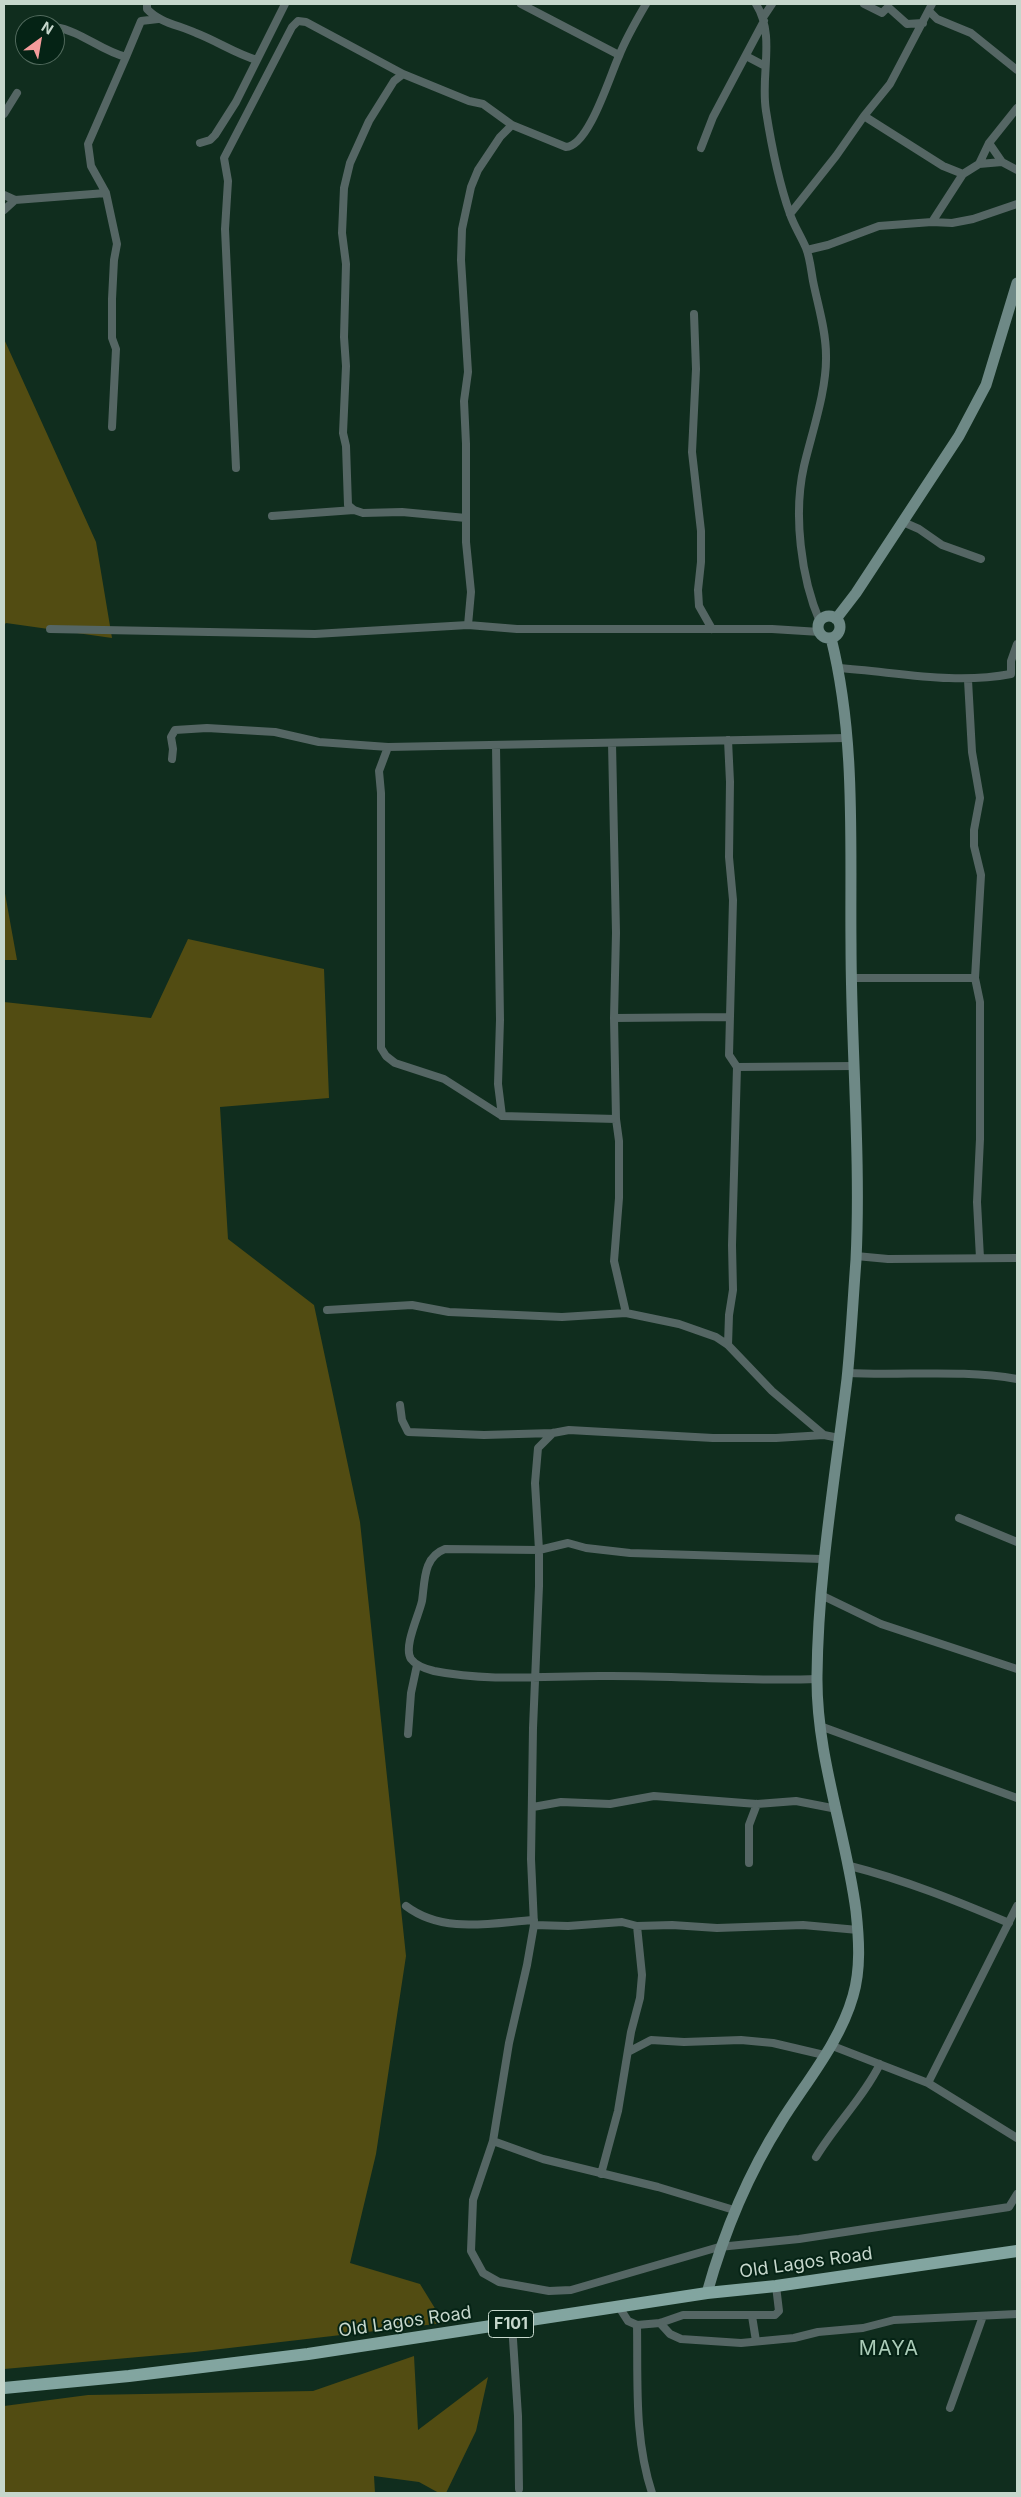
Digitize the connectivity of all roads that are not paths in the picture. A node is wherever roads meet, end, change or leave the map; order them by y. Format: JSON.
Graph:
{"nodes":[{"id":1,"x":285,"y":4,"type":"edge"},
{"id":2,"x":521,"y":4,"type":"edge"},
{"id":3,"x":646,"y":4,"type":"edge"},
{"id":4,"x":756,"y":4,"type":"edge"},
{"id":5,"x":772,"y":4,"type":"edge"},
{"id":6,"x":864,"y":4,"type":"edge"},
{"id":7,"x":932,"y":4,"type":"edge"},
{"id":8,"x":147,"y":6,"type":"edge"},
{"id":9,"x":930,"y":12,"type":"junction"},
{"id":10,"x":158,"y":19,"type":"junction"},
{"id":11,"x":764,"y":19,"type":"junction"},
{"id":12,"x":936,"y":19,"type":"junction"},
{"id":13,"x":141,"y":21,"type":"junction"},
{"id":14,"x":924,"y":22,"type":"junction"},
{"id":15,"x":65,"y":30,"type":"edge"},
{"id":16,"x":619,"y":55,"type":"junction"},
{"id":17,"x":126,"y":56,"type":"junction"},
{"id":18,"x":746,"y":56,"type":"junction"},
{"id":19,"x":257,"y":60,"type":"junction"},
{"id":20,"x":765,"y":66,"type":"junction"},
{"id":21,"x":1017,"y":70,"type":"edge"},
{"id":22,"x":403,"y":74,"type":"junction"},
{"id":23,"x":17,"y":93,"type":"dead end"},
{"id":24,"x":1017,"y":108,"type":"edge"},
{"id":25,"x":4,"y":114,"type":"edge"},
{"id":26,"x":864,"y":116,"type":"junction"},
{"id":27,"x":512,"y":125,"type":"junction"},
{"id":28,"x":989,"y":142,"type":"junction"},
{"id":29,"x":200,"y":143,"type":"dead end"},
{"id":30,"x":701,"y":148,"type":"dead end"},
{"id":31,"x":1002,"y":162,"type":"junction"},
{"id":32,"x":979,"y":164,"type":"junction"},
{"id":33,"x":1017,"y":170,"type":"edge"},
{"id":34,"x":963,"y":174,"type":"junction"},
{"id":35,"x":106,"y":193,"type":"junction"},
{"id":36,"x":4,"y":195,"type":"edge"},
{"id":37,"x":15,"y":200,"type":"junction"},
{"id":38,"x":1017,"y":204,"type":"edge"},
{"id":39,"x":4,"y":210,"type":"edge"},
{"id":40,"x":790,"y":214,"type":"junction"},
{"id":41,"x":932,"y":222,"type":"junction"},
{"id":42,"x":807,"y":250,"type":"junction"},
{"id":43,"x":1017,"y":283,"type":"edge"},
{"id":44,"x":694,"y":314,"type":"dead end"},
{"id":45,"x":112,"y":427,"type":"dead end"},
{"id":46,"x":236,"y":468,"type":"dead end"},
{"id":47,"x":354,"y":510,"type":"junction"},
{"id":48,"x":272,"y":516,"type":"dead end"},
{"id":49,"x":466,"y":518,"type":"junction"},
{"id":50,"x":903,"y":522,"type":"junction"},
{"id":51,"x":981,"y":559,"type":"dead end"},
{"id":52,"x":836,"y":619,"type":"junction"},
{"id":53,"x":468,"y":625,"type":"junction"},
{"id":54,"x":820,"y":627,"type":"junction"},
{"id":55,"x":50,"y":629,"type":"dead end"},
{"id":56,"x":712,"y":629,"type":"junction"},
{"id":57,"x":831,"y":638,"type":"junction"},
{"id":58,"x":1017,"y":644,"type":"edge"},
{"id":59,"x":838,"y":668,"type":"junction"},
{"id":60,"x":1014,"y":674,"type":"edge"},
{"id":61,"x":968,"y":680,"type":"junction"},
{"id":62,"x":846,"y":738,"type":"junction"},
{"id":63,"x":728,"y":740,"type":"junction"},
{"id":64,"x":612,"y":743,"type":"junction"},
{"id":65,"x":496,"y":746,"type":"junction"},
{"id":66,"x":388,"y":747,"type":"junction"},
{"id":67,"x":172,"y":759,"type":"dead end"},
{"id":68,"x":851,"y":978,"type":"junction"},
{"id":69,"x":975,"y":978,"type":"junction"},
{"id":70,"x":730,"y":1017,"type":"junction"},
{"id":71,"x":614,"y":1018,"type":"junction"},
{"id":72,"x":854,"y":1066,"type":"junction"},
{"id":73,"x":737,"y":1067,"type":"junction"},
{"id":74,"x":502,"y":1116,"type":"junction"},
{"id":75,"x":616,"y":1119,"type":"junction"},
{"id":76,"x":856,"y":1256,"type":"junction"},
{"id":77,"x":980,"y":1258,"type":"junction"},
{"id":78,"x":1017,"y":1258,"type":"edge"},
{"id":79,"x":327,"y":1310,"type":"dead end"},
{"id":80,"x":626,"y":1313,"type":"junction"},
{"id":81,"x":728,"y":1345,"type":"junction"},
{"id":82,"x":848,"y":1374,"type":"junction"},
{"id":83,"x":1017,"y":1379,"type":"edge"},
{"id":84,"x":400,"y":1405,"type":"dead end"},
{"id":85,"x":553,"y":1433,"type":"junction"},
{"id":86,"x":824,"y":1435,"type":"junction"},
{"id":87,"x":839,"y":1438,"type":"junction"},
{"id":88,"x":959,"y":1518,"type":"dead end"},
{"id":89,"x":1017,"y":1542,"type":"edge"},
{"id":90,"x":540,"y":1550,"type":"junction"},
{"id":91,"x":822,"y":1559,"type":"junction"},
{"id":92,"x":821,"y":1595,"type":"junction"},
{"id":93,"x":417,"y":1665,"type":"junction"},
{"id":94,"x":1017,"y":1669,"type":"edge"},
{"id":95,"x":536,"y":1677,"type":"junction"},
{"id":96,"x":817,"y":1679,"type":"junction"},
{"id":97,"x":820,"y":1726,"type":"junction"},
{"id":98,"x":408,"y":1734,"type":"dead end"},
{"id":99,"x":1017,"y":1798,"type":"edge"},
{"id":100,"x":757,"y":1804,"type":"junction"},
{"id":101,"x":533,"y":1807,"type":"junction"},
{"id":102,"x":837,"y":1809,"type":"junction"},
{"id":103,"x":750,"y":1863,"type":"dead end"},
{"id":104,"x":850,"y":1866,"type":"junction"},
{"id":105,"x":406,"y":1906,"type":"dead end"},
{"id":106,"x":1017,"y":1906,"type":"edge"},
{"id":107,"x":534,"y":1923,"type":"junction"},
{"id":108,"x":1009,"y":1923,"type":"junction"},
{"id":109,"x":637,"y":1926,"type":"junction"},
{"id":110,"x":858,"y":1930,"type":"junction"},
{"id":111,"x":827,"y":2050,"type":"junction"},
{"id":112,"x":628,"y":2052,"type":"junction"},
{"id":113,"x":880,"y":2064,"type":"junction"},
{"id":114,"x":928,"y":2083,"type":"junction"},
{"id":115,"x":1017,"y":2138,"type":"edge"},
{"id":116,"x":493,"y":2142,"type":"junction"},
{"id":117,"x":816,"y":2157,"type":"dead end"},
{"id":118,"x":601,"y":2174,"type":"junction"},
{"id":119,"x":1017,"y":2194,"type":"edge"},
{"id":120,"x":734,"y":2210,"type":"junction"},
{"id":121,"x":720,"y":2247,"type":"junction"},
{"id":122,"x":1017,"y":2251,"type":"edge"},
{"id":123,"x":776,"y":2286,"type":"junction"},
{"id":124,"x":707,"y":2293,"type":"junction"},
{"id":125,"x":619,"y":2307,"type":"junction"},
{"id":126,"x":1017,"y":2314,"type":"edge"},
{"id":127,"x":752,"y":2316,"type":"junction"},
{"id":128,"x":983,"y":2316,"type":"junction"},
{"id":129,"x":660,"y":2323,"type":"junction"},
{"id":130,"x":512,"y":2324,"type":"junction"},
{"id":131,"x":637,"y":2325,"type":"junction"},
{"id":132,"x":756,"y":2341,"type":"junction"},
{"id":133,"x":4,"y":2388,"type":"edge"},
{"id":134,"x":950,"y":2408,"type":"dead end"},
{"id":135,"x":519,"y":2488,"type":"dead end"},
{"id":136,"x":652,"y":2493,"type":"edge"}],
"edges":[{"from":1,"to":19,"type":"street"},
{"from":2,"to":16,"type":"street"},
{"from":3,"to":16,"type":"street"},
{"from":4,"to":11,"type":"street"},
{"from":5,"to":11,"type":"street"},
{"from":6,"to":14,"type":"street"},
{"from":7,"to":9,"type":"street"},
{"from":8,"to":10,"type":"street"},
{"from":8,"to":13,"type":"street"},
{"from":9,"to":12,"type":"street"},
{"from":9,"to":14,"type":"street"},
{"from":10,"to":13,"type":"street"},
{"from":10,"to":19,"type":"street"},
{"from":11,"to":18,"type":"street"},
{"from":11,"to":20,"type":"street"},
{"from":12,"to":14,"type":"street"},
{"from":12,"to":21,"type":"street"},
{"from":13,"to":17,"type":"street"},
{"from":14,"to":26,"type":"street"},
{"from":15,"to":17,"type":"street"},
{"from":16,"to":27,"type":"street"},
{"from":17,"to":35,"type":"street"},
{"from":18,"to":20,"type":"street"},
{"from":18,"to":30,"type":"street"},
{"from":19,"to":29,"type":"street"},
{"from":20,"to":40,"type":"street"},
{"from":22,"to":27,"type":"street"},
{"from":22,"to":46,"type":"street"},
{"from":22,"to":47,"type":"street"},
{"from":23,"to":25,"type":"street"},
{"from":24,"to":28,"type":"street"},
{"from":26,"to":34,"type":"street"},
{"from":26,"to":40,"type":"street"},
{"from":27,"to":49,"type":"street"},
{"from":28,"to":31,"type":"street"},
{"from":28,"to":32,"type":"street"},
{"from":31,"to":32,"type":"street"},
{"from":31,"to":33,"type":"street"},
{"from":32,"to":34,"type":"street"},
{"from":34,"to":41,"type":"street"},
{"from":35,"to":37,"type":"street"},
{"from":35,"to":45,"type":"street"},
{"from":36,"to":37,"type":"street"},
{"from":37,"to":39,"type":"street"},
{"from":38,"to":41,"type":"street"},
{"from":40,"to":42,"type":"street"},
{"from":41,"to":42,"type":"street"},
{"from":42,"to":54,"type":"street"},
{"from":43,"to":50,"type":"street"},
{"from":44,"to":56,"type":"street"},
{"from":47,"to":48,"type":"street"},
{"from":47,"to":49,"type":"street"},
{"from":49,"to":53,"type":"street"},
{"from":50,"to":51,"type":"street"},
{"from":50,"to":52,"type":"street"},
{"from":52,"to":54,"type":"street"},
{"from":52,"to":57,"type":"street"},
{"from":53,"to":55,"type":"street"},
{"from":53,"to":56,"type":"street"},
{"from":54,"to":56,"type":"street"},
{"from":54,"to":57,"type":"street"},
{"from":57,"to":59,"type":"street"},
{"from":58,"to":60,"type":"street"},
{"from":59,"to":61,"type":"street"},
{"from":59,"to":62,"type":"street"},
{"from":60,"to":61,"type":"street"},
{"from":61,"to":69,"type":"street"},
{"from":62,"to":63,"type":"street"},
{"from":62,"to":68,"type":"street"},
{"from":63,"to":64,"type":"street"},
{"from":63,"to":70,"type":"street"},
{"from":64,"to":65,"type":"street"},
{"from":64,"to":71,"type":"street"},
{"from":65,"to":66,"type":"street"},
{"from":65,"to":74,"type":"street"},
{"from":66,"to":67,"type":"street"},
{"from":66,"to":74,"type":"street"},
{"from":68,"to":69,"type":"street"},
{"from":68,"to":72,"type":"street"},
{"from":69,"to":77,"type":"street"},
{"from":70,"to":71,"type":"street"},
{"from":70,"to":73,"type":"street"},
{"from":71,"to":75,"type":"street"},
{"from":72,"to":73,"type":"street"},
{"from":72,"to":76,"type":"street"},
{"from":73,"to":81,"type":"street"},
{"from":74,"to":75,"type":"street"},
{"from":75,"to":80,"type":"street"},
{"from":76,"to":77,"type":"street"},
{"from":76,"to":82,"type":"street"},
{"from":77,"to":78,"type":"street"},
{"from":79,"to":80,"type":"street"},
{"from":80,"to":81,"type":"street"},
{"from":81,"to":86,"type":"street"},
{"from":82,"to":83,"type":"street"},
{"from":82,"to":87,"type":"street"},
{"from":84,"to":85,"type":"street"},
{"from":85,"to":86,"type":"street"},
{"from":85,"to":90,"type":"street"},
{"from":86,"to":87,"type":"street"},
{"from":87,"to":91,"type":"street"},
{"from":88,"to":89,"type":"street"},
{"from":90,"to":91,"type":"street"},
{"from":90,"to":93,"type":"street"},
{"from":90,"to":95,"type":"street"},
{"from":91,"to":92,"type":"street"},
{"from":92,"to":94,"type":"street"},
{"from":92,"to":96,"type":"street"},
{"from":93,"to":95,"type":"street"},
{"from":93,"to":98,"type":"street"},
{"from":95,"to":96,"type":"street"},
{"from":95,"to":101,"type":"street"},
{"from":96,"to":97,"type":"street"},
{"from":97,"to":99,"type":"street"},
{"from":97,"to":102,"type":"street"},
{"from":100,"to":101,"type":"street"},
{"from":100,"to":102,"type":"street"},
{"from":100,"to":103,"type":"street"},
{"from":101,"to":107,"type":"street"},
{"from":102,"to":104,"type":"street"},
{"from":104,"to":108,"type":"street"},
{"from":104,"to":110,"type":"street"},
{"from":105,"to":107,"type":"street"},
{"from":106,"to":108,"type":"street"},
{"from":107,"to":109,"type":"street"},
{"from":107,"to":116,"type":"street"},
{"from":108,"to":114,"type":"street"},
{"from":109,"to":110,"type":"street"},
{"from":109,"to":112,"type":"street"},
{"from":110,"to":111,"type":"street"},
{"from":111,"to":112,"type":"street"},
{"from":111,"to":113,"type":"street"},
{"from":111,"to":120,"type":"street"},
{"from":112,"to":118,"type":"street"},
{"from":113,"to":114,"type":"street"},
{"from":113,"to":117,"type":"street"},
{"from":114,"to":115,"type":"street"},
{"from":116,"to":118,"type":"street"},
{"from":116,"to":121,"type":"street"},
{"from":118,"to":120,"type":"street"},
{"from":119,"to":121,"type":"street"},
{"from":120,"to":121,"type":"street"},
{"from":121,"to":124,"type":"street"},
{"from":122,"to":123,"type":"main road","name":"Old Lagos Road","number":"F101"},
{"from":123,"to":124,"type":"main road","name":"Old Lagos Road","number":"F101"},
{"from":123,"to":127,"type":"street"},
{"from":124,"to":125,"type":"main road","name":"Old Lagos Road","number":"F101"},
{"from":125,"to":130,"type":"main road","name":"Old Lagos Road","number":"F101"},
{"from":125,"to":131,"type":"street"},
{"from":126,"to":128,"type":"street"},
{"from":127,"to":129,"type":"street"},
{"from":127,"to":132,"type":"street"},
{"from":128,"to":132,"type":"street"},
{"from":128,"to":134,"type":"street"},
{"from":129,"to":131,"type":"street"},
{"from":129,"to":132,"type":"street"},
{"from":130,"to":133,"type":"main road","name":"Old Lagos Road","number":"F101"},
{"from":130,"to":135,"type":"street"},
{"from":131,"to":136,"type":"street"}]}
